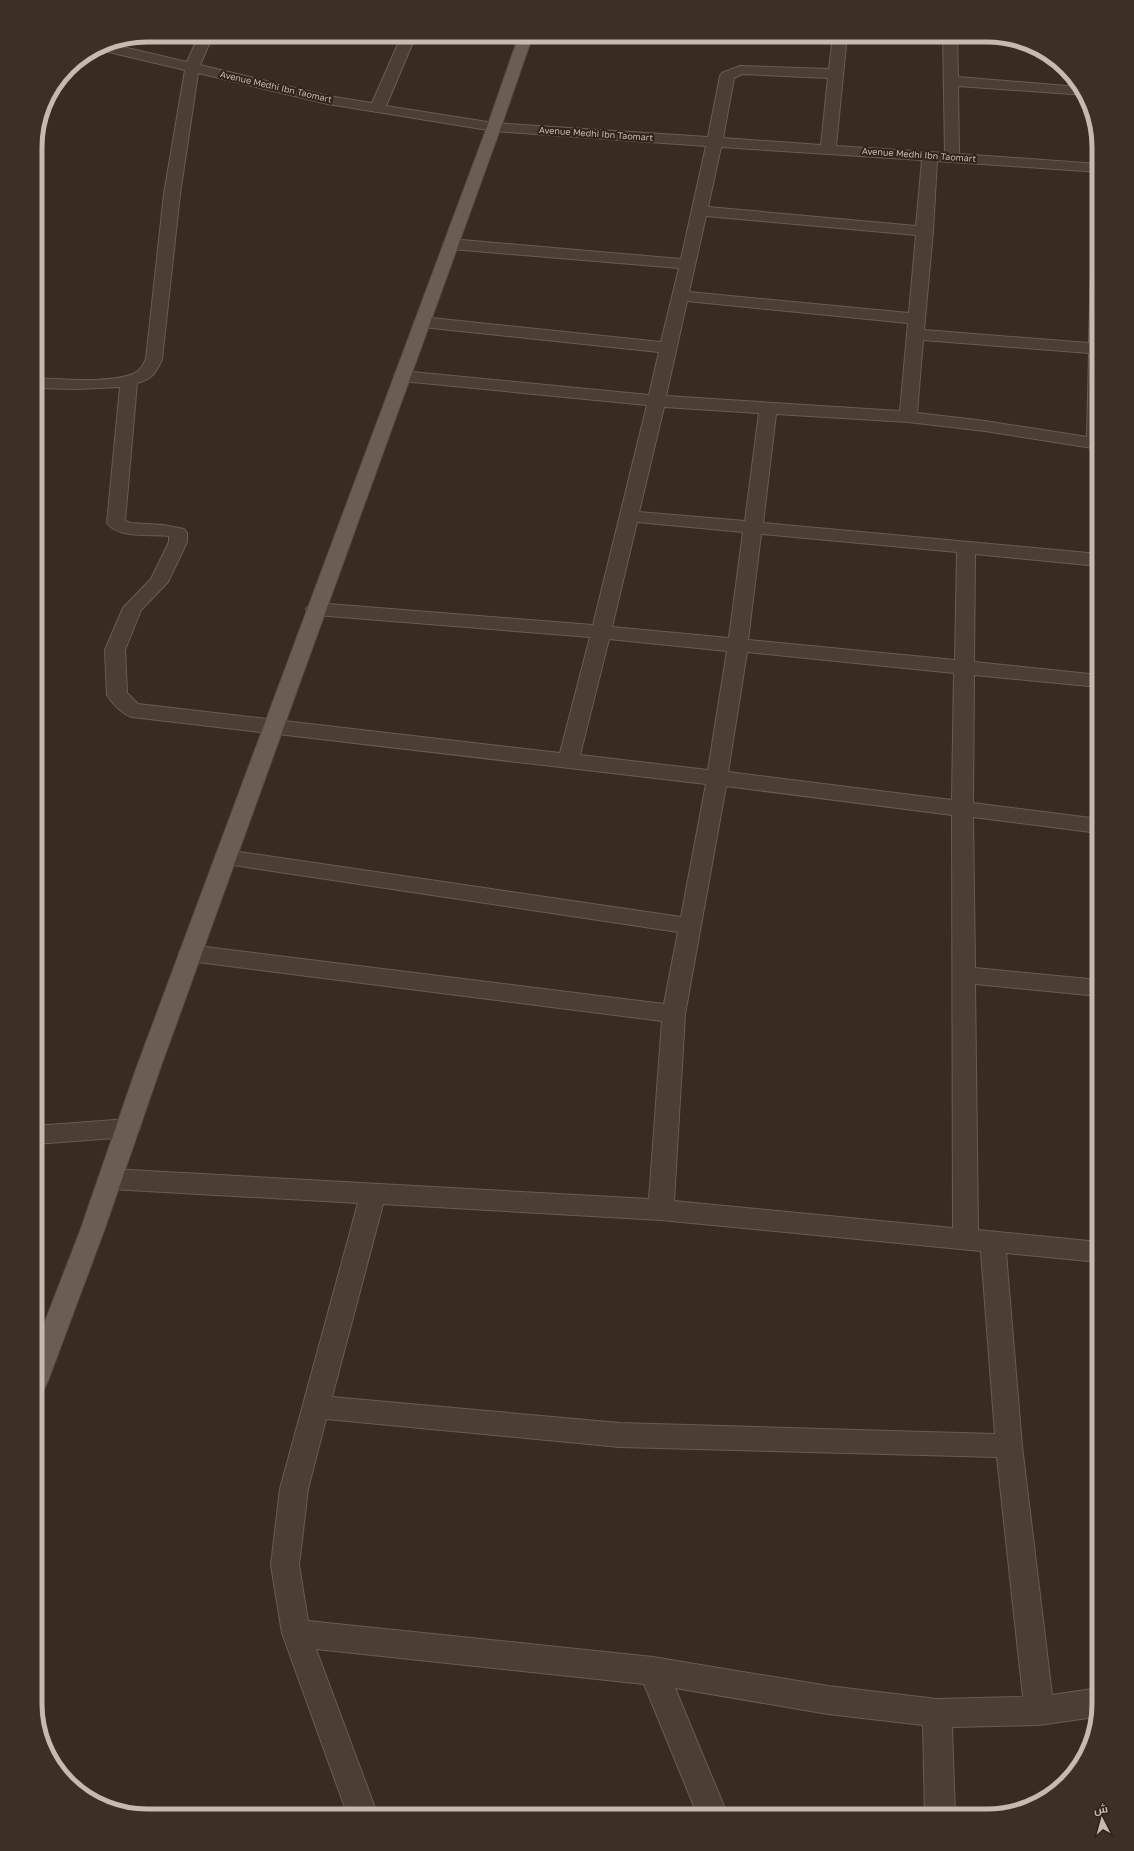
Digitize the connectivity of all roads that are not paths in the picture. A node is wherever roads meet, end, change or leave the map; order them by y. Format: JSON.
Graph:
{"nodes":[{"id":1,"x":203,"y":42,"type":"edge"},
{"id":2,"x":406,"y":42,"type":"edge"},
{"id":3,"x":524,"y":42,"type":"edge"},
{"id":4,"x":839,"y":42,"type":"edge"},
{"id":5,"x":950,"y":42,"type":"edge"},
{"id":6,"x":112,"y":49,"type":"edge"},
{"id":7,"x":192,"y":68,"type":"junction"},
{"id":8,"x":836,"y":74,"type":"junction"},
{"id":9,"x":951,"y":81,"type":"junction"},
{"id":10,"x":1075,"y":91,"type":"edge"},
{"id":11,"x":377,"y":108,"type":"junction"},
{"id":12,"x":494,"y":127,"type":"junction"},
{"id":13,"x":716,"y":142,"type":"junction"},
{"id":14,"x":828,"y":149,"type":"junction"},
{"id":15,"x":930,"y":156,"type":"junction"},
{"id":16,"x":952,"y":158,"type":"junction"},
{"id":17,"x":1092,"y":168,"type":"edge"},
{"id":18,"x":700,"y":211,"type":"junction"},
{"id":19,"x":925,"y":231,"type":"junction"},
{"id":20,"x":451,"y":244,"type":"junction"},
{"id":21,"x":688,"y":264,"type":"junction"},
{"id":22,"x":680,"y":296,"type":"junction"},
{"id":23,"x":422,"y":322,"type":"junction"},
{"id":24,"x":917,"y":327,"type":"junction"},
{"id":25,"x":1092,"y":339,"type":"edge"},
{"id":26,"x":668,"y":348,"type":"junction"},
{"id":27,"x":402,"y":376,"type":"junction"},
{"id":28,"x":129,"y":381,"type":"junction"},
{"id":29,"x":42,"y":383,"type":"edge"},
{"id":30,"x":657,"y":401,"type":"junction"},
{"id":31,"x":768,"y":408,"type":"junction"},
{"id":32,"x":908,"y":417,"type":"junction"},
{"id":33,"x":1092,"y":443,"type":"edge"},
{"id":34,"x":629,"y":516,"type":"junction"},
{"id":35,"x":752,"y":527,"type":"junction"},
{"id":36,"x":966,"y":547,"type":"junction"},
{"id":37,"x":1092,"y":559,"type":"edge"},
{"id":38,"x":316,"y":609,"type":"junction"},
{"id":39,"x":602,"y":632,"type":"junction"},
{"id":40,"x":738,"y":645,"type":"junction"},
{"id":41,"x":964,"y":668,"type":"junction"},
{"id":42,"x":1092,"y":680,"type":"edge"},
{"id":43,"x":274,"y":726,"type":"junction"},
{"id":44,"x":568,"y":761,"type":"junction"},
{"id":45,"x":717,"y":778,"type":"junction"},
{"id":46,"x":962,"y":808,"type":"junction"},
{"id":47,"x":1092,"y":825,"type":"edge"},
{"id":48,"x":226,"y":857,"type":"junction"},
{"id":49,"x":690,"y":926,"type":"junction"},
{"id":50,"x":190,"y":953,"type":"junction"},
{"id":51,"x":964,"y":975,"type":"junction"},
{"id":52,"x":1092,"y":987,"type":"edge"},
{"id":53,"x":674,"y":1014,"type":"junction"},
{"id":54,"x":128,"y":1128,"type":"junction"},
{"id":55,"x":42,"y":1134,"type":"edge"},
{"id":56,"x":111,"y":1179,"type":"junction"},
{"id":57,"x":373,"y":1194,"type":"junction"},
{"id":58,"x":661,"y":1210,"type":"junction"},
{"id":59,"x":966,"y":1240,"type":"junction"},
{"id":60,"x":993,"y":1243,"type":"junction"},
{"id":61,"x":1092,"y":1251,"type":"edge"},
{"id":62,"x":42,"y":1362,"type":"edge"},
{"id":63,"x":316,"y":1407,"type":"junction"},
{"id":64,"x":1009,"y":1446,"type":"junction"},
{"id":65,"x":296,"y":1633,"type":"junction"},
{"id":66,"x":653,"y":1670,"type":"junction"},
{"id":67,"x":1092,"y":1703,"type":"edge"},
{"id":68,"x":1040,"y":1711,"type":"junction"},
{"id":69,"x":937,"y":1714,"type":"junction"},
{"id":70,"x":360,"y":1809,"type":"edge"},
{"id":71,"x":710,"y":1809,"type":"edge"},
{"id":72,"x":940,"y":1809,"type":"edge"}],
"edges":[{"from":1,"to":7,"type":"street"},
{"from":2,"to":11,"type":"street"},
{"from":3,"to":12,"type":"main road"},
{"from":4,"to":8,"type":"street"},
{"from":5,"to":9,"type":"street"},
{"from":6,"to":7,"type":"street","name":"Avenue Medhi Ibn Taomart"},
{"from":7,"to":11,"type":"street","name":"Avenue Medhi Ibn Taomart"},
{"from":7,"to":28,"type":"street"},
{"from":8,"to":13,"type":"street"},
{"from":8,"to":14,"type":"street"},
{"from":9,"to":10,"type":"street"},
{"from":9,"to":16,"type":"street"},
{"from":11,"to":12,"type":"street","name":"Avenue Medhi Ibn Taomart"},
{"from":12,"to":13,"type":"street","name":"Avenue Medhi Ibn Taomart"},
{"from":12,"to":20,"type":"main road"},
{"from":13,"to":14,"type":"street","name":"Avenue Medhi Ibn Taomart"},
{"from":13,"to":18,"type":"street"},
{"from":14,"to":15,"type":"street","name":"Avenue Medhi Ibn Taomart"},
{"from":15,"to":16,"type":"street","name":"Avenue Medhi Ibn Taomart"},
{"from":15,"to":19,"type":"street"},
{"from":16,"to":17,"type":"street","name":"Avenue Medhi Ibn Taomart"},
{"from":18,"to":19,"type":"street"},
{"from":18,"to":21,"type":"street"},
{"from":19,"to":24,"type":"street"},
{"from":20,"to":21,"type":"street"},
{"from":20,"to":23,"type":"main road"},
{"from":21,"to":22,"type":"street"},
{"from":22,"to":24,"type":"street"},
{"from":22,"to":26,"type":"street"},
{"from":23,"to":26,"type":"street"},
{"from":23,"to":27,"type":"main road"},
{"from":24,"to":25,"type":"street"},
{"from":24,"to":32,"type":"street"},
{"from":26,"to":30,"type":"street"},
{"from":27,"to":30,"type":"street"},
{"from":27,"to":38,"type":"main road"},
{"from":28,"to":29,"type":"street"},
{"from":28,"to":43,"type":"street"},
{"from":30,"to":31,"type":"street"},
{"from":30,"to":34,"type":"street"},
{"from":31,"to":32,"type":"street"},
{"from":31,"to":35,"type":"street"},
{"from":32,"to":33,"type":"street"},
{"from":34,"to":35,"type":"street"},
{"from":34,"to":39,"type":"street"},
{"from":35,"to":36,"type":"street"},
{"from":35,"to":40,"type":"street"},
{"from":36,"to":37,"type":"street"},
{"from":36,"to":41,"type":"street"},
{"from":38,"to":39,"type":"street"},
{"from":38,"to":43,"type":"main road"},
{"from":39,"to":40,"type":"street"},
{"from":39,"to":44,"type":"street"},
{"from":40,"to":41,"type":"street"},
{"from":40,"to":45,"type":"street"},
{"from":41,"to":42,"type":"street"},
{"from":41,"to":46,"type":"street"},
{"from":43,"to":44,"type":"street"},
{"from":43,"to":48,"type":"main road"},
{"from":44,"to":45,"type":"street"},
{"from":45,"to":46,"type":"street"},
{"from":45,"to":49,"type":"street"},
{"from":46,"to":47,"type":"street"},
{"from":46,"to":51,"type":"street"},
{"from":48,"to":49,"type":"street"},
{"from":48,"to":50,"type":"main road"},
{"from":49,"to":53,"type":"street"},
{"from":50,"to":53,"type":"street"},
{"from":50,"to":54,"type":"main road"},
{"from":51,"to":52,"type":"street"},
{"from":51,"to":59,"type":"street"},
{"from":53,"to":58,"type":"street"},
{"from":54,"to":55,"type":"street"},
{"from":54,"to":56,"type":"main road"},
{"from":56,"to":57,"type":"street"},
{"from":56,"to":62,"type":"main road"},
{"from":57,"to":58,"type":"street"},
{"from":57,"to":63,"type":"street"},
{"from":58,"to":59,"type":"street"},
{"from":59,"to":60,"type":"street"},
{"from":60,"to":61,"type":"street"},
{"from":60,"to":64,"type":"street"},
{"from":63,"to":64,"type":"street"},
{"from":63,"to":65,"type":"street"},
{"from":64,"to":68,"type":"street"},
{"from":65,"to":66,"type":"street"},
{"from":65,"to":70,"type":"street"},
{"from":66,"to":69,"type":"street"},
{"from":66,"to":71,"type":"street"},
{"from":67,"to":68,"type":"street"},
{"from":68,"to":69,"type":"street"},
{"from":69,"to":72,"type":"street"}]}
